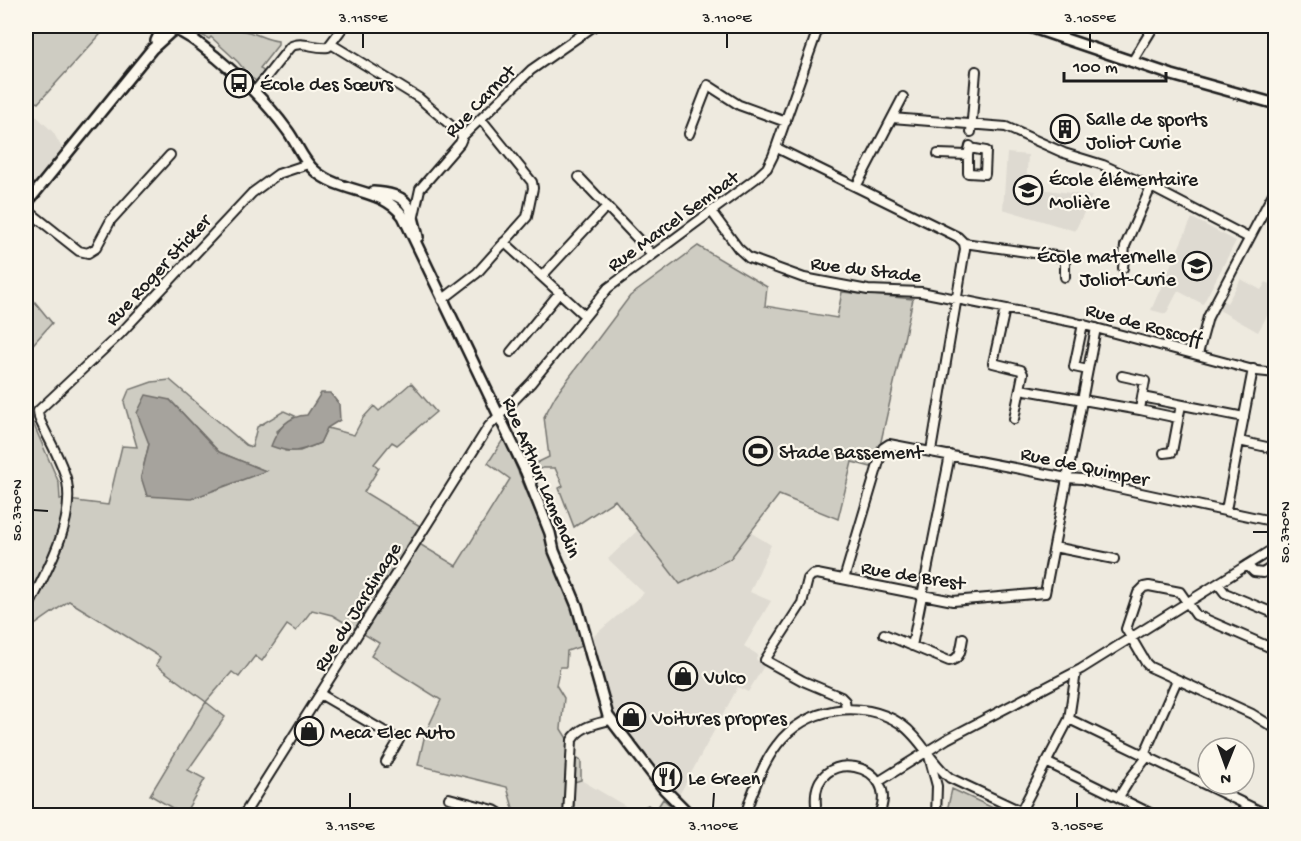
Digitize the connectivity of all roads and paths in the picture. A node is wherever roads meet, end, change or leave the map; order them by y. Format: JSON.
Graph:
{"nodes":[{"id":1,"x":344,"y":26,"type":"edge"},
{"id":2,"x":594,"y":26,"type":"edge"},
{"id":3,"x":819,"y":26,"type":"edge"},
{"id":4,"x":1027,"y":26,"type":"edge"},
{"id":5,"x":1154,"y":26,"type":"edge"},
{"id":6,"x":173,"y":27,"type":"edge"},
{"id":7,"x":332,"y":44,"type":"junction"},
{"id":8,"x":1132,"y":62,"type":"junction"},
{"id":9,"x":976,"y":71,"type":"dead end"},
{"id":10,"x":255,"y":91,"type":"junction"},
{"id":11,"x":903,"y":97,"type":"dead end"},
{"id":12,"x":1275,"y":102,"type":"edge"},
{"id":13,"x":892,"y":118,"type":"junction"},
{"id":14,"x":481,"y":119,"type":"junction"},
{"id":15,"x":786,"y":122,"type":"junction"},
{"id":16,"x":972,"y":128,"type":"junction"},
{"id":17,"x":689,"y":134,"type":"dead end"},
{"id":18,"x":463,"y":136,"type":"junction"},
{"id":19,"x":777,"y":148,"type":"junction"},
{"id":20,"x":969,"y":150,"type":"dead end"},
{"id":21,"x":938,"y":154,"type":"dead end"},
{"id":22,"x":170,"y":155,"type":"dead end"},
{"id":23,"x":308,"y":164,"type":"junction"},
{"id":24,"x":579,"y":177,"type":"dead end"},
{"id":25,"x":856,"y":187,"type":"junction"},
{"id":26,"x":1151,"y":187,"type":"junction"},
{"id":27,"x":1275,"y":188,"type":"edge"},
{"id":28,"x":420,"y":189,"type":"junction"},
{"id":29,"x":365,"y":192,"type":"junction"},
{"id":30,"x":383,"y":199,"type":"junction"},
{"id":31,"x":405,"y":200,"type":"junction"},
{"id":32,"x":26,"y":204,"type":"edge"},
{"id":33,"x":607,"y":206,"type":"junction"},
{"id":34,"x":26,"y":209,"type":"edge"},
{"id":35,"x":711,"y":211,"type":"junction"},
{"id":36,"x":414,"y":218,"type":"junction"},
{"id":37,"x":1249,"y":238,"type":"junction"},
{"id":38,"x":961,"y":240,"type":"junction"},
{"id":39,"x":504,"y":242,"type":"junction"},
{"id":40,"x":652,"y":254,"type":"junction"},
{"id":41,"x":423,"y":255,"type":"junction"},
{"id":42,"x":1123,"y":268,"type":"dead end"},
{"id":43,"x":542,"y":276,"type":"junction"},
{"id":44,"x":1065,"y":277,"type":"dead end"},
{"id":45,"x":560,"y":292,"type":"junction"},
{"id":46,"x":956,"y":298,"type":"junction"},
{"id":47,"x":442,"y":300,"type":"junction"},
{"id":48,"x":1005,"y":309,"type":"junction"},
{"id":49,"x":585,"y":316,"type":"junction"},
{"id":50,"x":1083,"y":324,"type":"junction"},
{"id":51,"x":1096,"y":328,"type":"junction"},
{"id":52,"x":511,"y":352,"type":"dead end"},
{"id":53,"x":1198,"y":354,"type":"junction"},
{"id":54,"x":1253,"y":369,"type":"junction"},
{"id":55,"x":1088,"y":370,"type":"junction"},
{"id":56,"x":1274,"y":373,"type":"edge"},
{"id":57,"x":1122,"y":376,"type":"dead end"},
{"id":58,"x":1020,"y":389,"type":"junction"},
{"id":59,"x":1142,"y":397,"type":"junction"},
{"id":60,"x":1082,"y":401,"type":"junction"},
{"id":61,"x":1181,"y":405,"type":"junction"},
{"id":62,"x":1140,"y":410,"type":"junction"},
{"id":63,"x":499,"y":415,"type":"junction"},
{"id":64,"x":1244,"y":417,"type":"junction"},
{"id":65,"x":1178,"y":418,"type":"junction"},
{"id":66,"x":1014,"y":419,"type":"dead end"},
{"id":67,"x":1239,"y":441,"type":"junction"},
{"id":68,"x":1275,"y":449,"type":"edge"},
{"id":69,"x":931,"y":451,"type":"junction"},
{"id":70,"x":1164,"y":453,"type":"dead end"},
{"id":71,"x":950,"y":455,"type":"junction"},
{"id":72,"x":1067,"y":478,"type":"junction"},
{"id":73,"x":1226,"y":510,"type":"junction"},
{"id":74,"x":1275,"y":522,"type":"edge"},
{"id":75,"x":1054,"y":547,"type":"junction"},
{"id":76,"x":1275,"y":548,"type":"edge"},
{"id":77,"x":1114,"y":559,"type":"dead end"},
{"id":78,"x":1275,"y":564,"type":"edge"},
{"id":79,"x":1247,"y":565,"type":"junction"},
{"id":80,"x":844,"y":579,"type":"junction"},
{"id":81,"x":1218,"y":584,"type":"junction"},
{"id":82,"x":922,"y":595,"type":"junction"},
{"id":83,"x":1187,"y":603,"type":"junction"},
{"id":84,"x":26,"y":612,"type":"edge"},
{"id":85,"x":1275,"y":614,"type":"edge"},
{"id":86,"x":884,"y":634,"type":"dead end"},
{"id":87,"x":963,"y":638,"type":"dead end"},
{"id":88,"x":1131,"y":638,"type":"junction"},
{"id":89,"x":912,"y":646,"type":"junction"},
{"id":90,"x":1275,"y":650,"type":"edge"},
{"id":91,"x":1076,"y":672,"type":"junction"},
{"id":92,"x":1177,"y":680,"type":"junction"},
{"id":93,"x":320,"y":694,"type":"junction"},
{"id":94,"x":846,"y":709,"type":"junction"},
{"id":95,"x":1069,"y":719,"type":"junction"},
{"id":96,"x":610,"y":720,"type":"junction"},
{"id":97,"x":1275,"y":729,"type":"edge"},
{"id":98,"x":928,"y":752,"type":"junction"},
{"id":99,"x":1146,"y":756,"type":"junction"},
{"id":100,"x":386,"y":762,"type":"dead end"},
{"id":101,"x":1046,"y":762,"type":"junction"},
{"id":102,"x":878,"y":782,"type":"junction"},
{"id":103,"x":1119,"y":797,"type":"junction"},
{"id":104,"x":449,"y":798,"type":"dead end"},
{"id":105,"x":460,"y":801,"type":"junction"},
{"id":106,"x":816,"y":805,"type":"dead end"},
{"id":107,"x":1021,"y":811,"type":"junction"},
{"id":108,"x":499,"y":813,"type":"dead end"},
{"id":109,"x":747,"y":813,"type":"edge"},
{"id":110,"x":691,"y":814,"type":"edge"},
{"id":111,"x":1270,"y":815,"type":"edge"},
{"id":112,"x":243,"y":816,"type":"edge"},
{"id":113,"x":456,"y":816,"type":"edge"},
{"id":114,"x":568,"y":816,"type":"edge"},
{"id":115,"x":878,"y":816,"type":"edge"},
{"id":116,"x":936,"y":816,"type":"edge"},
{"id":117,"x":1030,"y":816,"type":"edge"},
{"id":118,"x":1156,"y":816,"type":"edge"}],
"edges":[{"from":1,"to":7,"type":"street"},
{"from":2,"to":14,"type":"street","name":"Rue Carnot"},
{"from":3,"to":15,"type":"street","name":"Rue Marcel Sembat"},
{"from":4,"to":8,"type":"street"},
{"from":5,"to":8,"type":"street"},
{"from":6,"to":10,"type":"street"},
{"from":6,"to":32,"type":"street"},
{"from":7,"to":10,"type":"street"},
{"from":7,"to":18,"type":"street"},
{"from":8,"to":12,"type":"street"},
{"from":9,"to":16,"type":"street"},
{"from":10,"to":23,"type":"street"},
{"from":11,"to":13,"type":"street"},
{"from":13,"to":16,"type":"street"},
{"from":13,"to":25,"type":"street"},
{"from":14,"to":18,"type":"street","name":"Rue Carnot"},
{"from":14,"to":39,"type":"street"},
{"from":15,"to":17,"type":"street"},
{"from":15,"to":19,"type":"street","name":"Rue Marcel Sembat"},
{"from":16,"to":26,"type":"street"},
{"from":18,"to":28,"type":"street","name":"Rue Carnot"},
{"from":19,"to":25,"type":"street"},
{"from":19,"to":35,"type":"street","name":"Rue Marcel Sembat"},
{"from":20,"to":21,"type":"street"},
{"from":22,"to":34,"type":"street"},
{"from":23,"to":29,"type":"street"},
{"from":23,"to":84,"type":"street","name":"Rue Roger Sticker"},
{"from":24,"to":33,"type":"street"},
{"from":25,"to":38,"type":"street"},
{"from":26,"to":37,"type":"street"},
{"from":26,"to":42,"type":"street"},
{"from":27,"to":37,"type":"street"},
{"from":28,"to":31,"type":"street"},
{"from":28,"to":36,"type":"street","name":"Rue Carnot"},
{"from":29,"to":30,"type":"street"},
{"from":29,"to":31,"type":"street"},
{"from":30,"to":31,"type":"street"},
{"from":30,"to":41,"type":"street"},
{"from":31,"to":36,"type":"street"},
{"from":33,"to":40,"type":"street"},
{"from":33,"to":43,"type":"street"},
{"from":35,"to":40,"type":"street","name":"Rue Marcel Sembat"},
{"from":35,"to":46,"type":"street","name":"Rue du Stade"},
{"from":36,"to":41,"type":"street"},
{"from":37,"to":53,"type":"street"},
{"from":38,"to":44,"type":"street"},
{"from":38,"to":46,"type":"street"},
{"from":39,"to":43,"type":"street"},
{"from":39,"to":47,"type":"street"},
{"from":40,"to":49,"type":"street","name":"Rue Marcel Sembat"},
{"from":41,"to":47,"type":"street","name":"Rue Arthur Lamendin"},
{"from":43,"to":45,"type":"street"},
{"from":45,"to":49,"type":"street"},
{"from":45,"to":52,"type":"street"},
{"from":46,"to":48,"type":"street","name":"Rue du Stade"},
{"from":46,"to":69,"type":"street"},
{"from":47,"to":63,"type":"street","name":"Rue Arthur Lamendin"},
{"from":48,"to":50,"type":"street","name":"Rue de Roscoff"},
{"from":48,"to":58,"type":"street"},
{"from":49,"to":63,"type":"street","name":"Rue Marcel Sembat"},
{"from":50,"to":51,"type":"street","name":"Rue de Roscoff"},
{"from":50,"to":55,"type":"street"},
{"from":51,"to":53,"type":"street","name":"Rue de Roscoff"},
{"from":51,"to":55,"type":"street"},
{"from":53,"to":54,"type":"street","name":"Rue de Roscoff"},
{"from":54,"to":56,"type":"street","name":"Rue de Roscoff"},
{"from":54,"to":64,"type":"street"},
{"from":55,"to":60,"type":"street"},
{"from":57,"to":59,"type":"street"},
{"from":58,"to":60,"type":"street"},
{"from":58,"to":66,"type":"street"},
{"from":59,"to":61,"type":"street"},
{"from":59,"to":62,"type":"street"},
{"from":60,"to":62,"type":"street"},
{"from":60,"to":72,"type":"street"},
{"from":61,"to":64,"type":"street"},
{"from":61,"to":65,"type":"street"},
{"from":62,"to":65,"type":"street"},
{"from":63,"to":93,"type":"street","name":"Rue du Jardinage"},
{"from":63,"to":96,"type":"street","name":"Rue Arthur Lamendin"},
{"from":64,"to":67,"type":"street"},
{"from":65,"to":70,"type":"street"},
{"from":67,"to":68,"type":"street"},
{"from":67,"to":73,"type":"street"},
{"from":69,"to":71,"type":"street","name":"Rue de Quimper"},
{"from":69,"to":80,"type":"street","name":"Rue de Quimper"},
{"from":71,"to":72,"type":"street","name":"Rue de Quimper"},
{"from":71,"to":82,"type":"street"},
{"from":72,"to":73,"type":"street","name":"Rue de Quimper"},
{"from":72,"to":75,"type":"street"},
{"from":73,"to":74,"type":"street","name":"Rue de Quimper"},
{"from":75,"to":77,"type":"street"},
{"from":75,"to":82,"type":"street","name":"Rue de Brest"},
{"from":76,"to":79,"type":"street"},
{"from":78,"to":79,"type":"street"},
{"from":79,"to":81,"type":"street"},
{"from":80,"to":82,"type":"street","name":"Rue de Brest"},
{"from":80,"to":94,"type":"street","name":"Rue de Brest"},
{"from":81,"to":83,"type":"street"},
{"from":81,"to":85,"type":"street"},
{"from":82,"to":89,"type":"street"},
{"from":83,"to":88,"type":"street"},
{"from":83,"to":88,"type":"street"},
{"from":83,"to":90,"type":"street"},
{"from":86,"to":89,"type":"street"},
{"from":87,"to":89,"type":"street"},
{"from":88,"to":91,"type":"street"},
{"from":88,"to":92,"type":"street"},
{"from":91,"to":95,"type":"street"},
{"from":91,"to":98,"type":"street"},
{"from":92,"to":97,"type":"street"},
{"from":92,"to":99,"type":"street"},
{"from":93,"to":100,"type":"street"},
{"from":93,"to":112,"type":"street","name":"Rue du Jardinage"},
{"from":94,"to":98,"type":"street"},
{"from":94,"to":109,"type":"street"},
{"from":95,"to":99,"type":"street"},
{"from":95,"to":101,"type":"street"},
{"from":96,"to":110,"type":"street"},
{"from":96,"to":114,"type":"street"},
{"from":98,"to":102,"type":"street"},
{"from":98,"to":107,"type":"street"},
{"from":98,"to":116,"type":"street"},
{"from":99,"to":103,"type":"street"},
{"from":99,"to":111,"type":"street"},
{"from":101,"to":103,"type":"street"},
{"from":101,"to":107,"type":"street"},
{"from":102,"to":106,"type":"street"},
{"from":102,"to":115,"type":"street"},
{"from":103,"to":118,"type":"street"},
{"from":104,"to":105,"type":"street"},
{"from":105,"to":108,"type":"street"},
{"from":105,"to":113,"type":"street"},
{"from":107,"to":117,"type":"street"}]}
